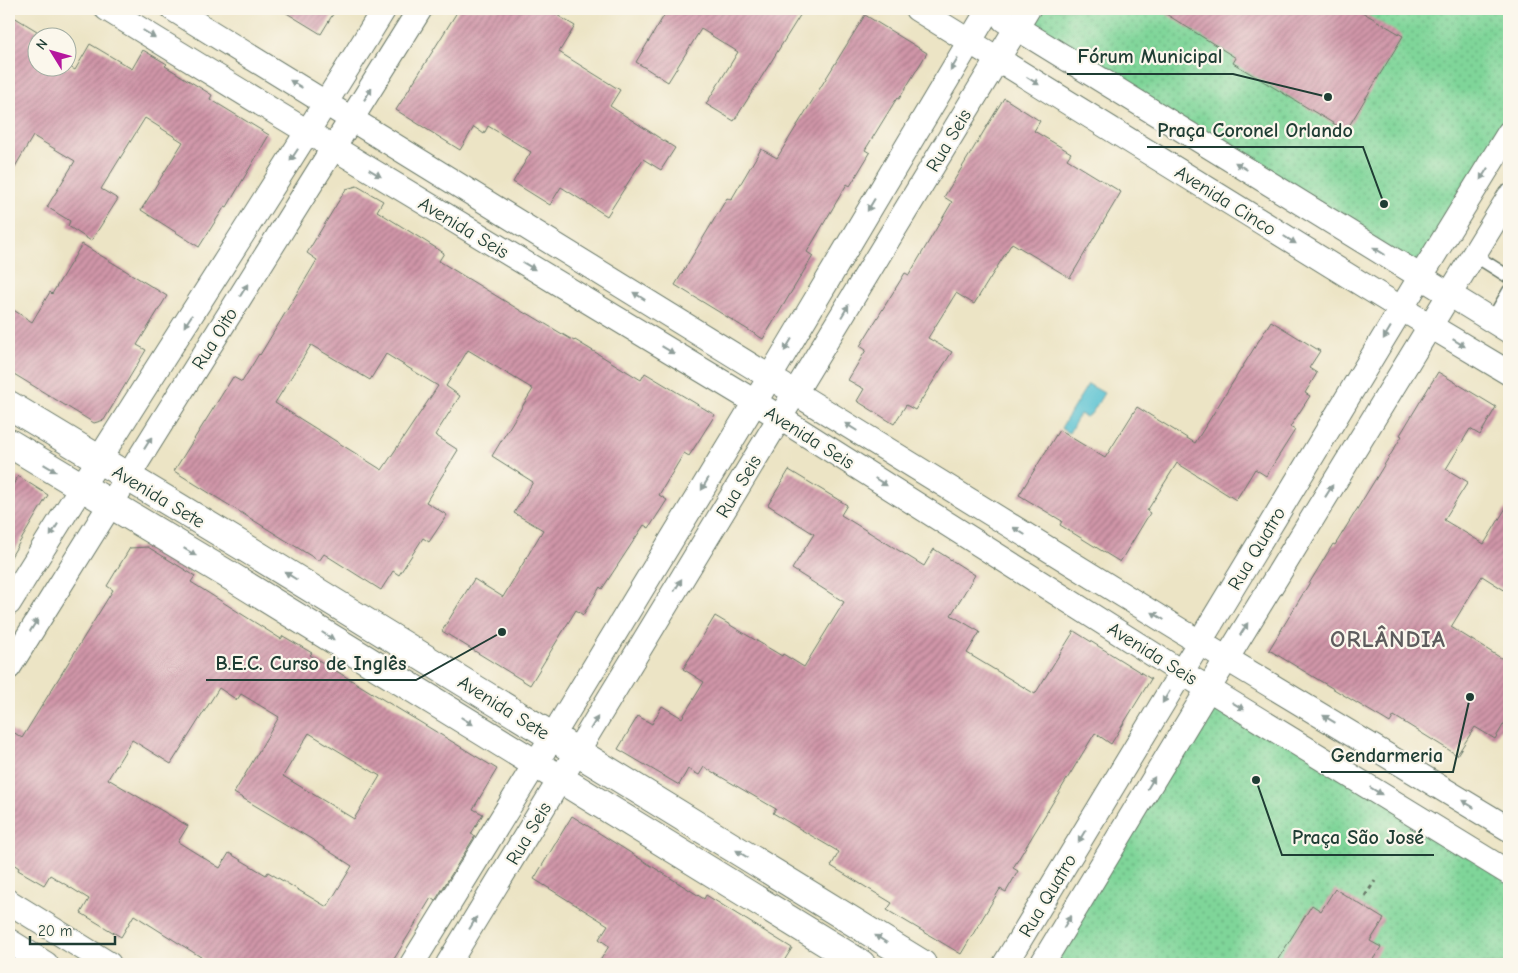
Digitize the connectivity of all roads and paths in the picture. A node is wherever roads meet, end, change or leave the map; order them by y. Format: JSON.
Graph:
{"nodes":[{"id":1,"x":107,"y":9,"type":"edge"},
{"id":2,"x":173,"y":9,"type":"edge"},
{"id":3,"x":384,"y":9,"type":"edge"},
{"id":4,"x":420,"y":9,"type":"edge"},
{"id":5,"x":917,"y":9,"type":"edge"},
{"id":6,"x":987,"y":9,"type":"edge"},
{"id":7,"x":1022,"y":18,"type":"edge"},
{"id":8,"x":968,"y":41,"type":"junction"},
{"id":9,"x":998,"y":59,"type":"junction"},
{"id":10,"x":326,"y":103,"type":"junction"},
{"id":11,"x":352,"y":118,"type":"junction"},
{"id":12,"x":308,"y":132,"type":"junction"},
{"id":13,"x":1509,"y":133,"type":"edge"},
{"id":14,"x":333,"y":148,"type":"junction"},
{"id":15,"x":1509,"y":198,"type":"edge"},
{"id":16,"x":1474,"y":255,"type":"junction"},
{"id":17,"x":1421,"y":276,"type":"junction"},
{"id":18,"x":1509,"y":277,"type":"edge"},
{"id":19,"x":1509,"y":291,"type":"edge"},
{"id":20,"x":1450,"y":294,"type":"junction"},
{"id":21,"x":1402,"y":309,"type":"junction"},
{"id":22,"x":1501,"y":325,"type":"edge"},
{"id":23,"x":1431,"y":326,"type":"junction"},
{"id":24,"x":1509,"y":373,"type":"edge"},
{"id":25,"x":770,"y":377,"type":"junction"},
{"id":26,"x":795,"y":393,"type":"junction"},
{"id":27,"x":755,"y":402,"type":"junction"},
{"id":28,"x":9,"y":405,"type":"edge"},
{"id":29,"x":780,"y":418,"type":"junction"},
{"id":30,"x":9,"y":443,"type":"edge"},
{"id":31,"x":98,"y":459,"type":"junction"},
{"id":32,"x":127,"y":477,"type":"junction"},
{"id":33,"x":81,"y":486,"type":"junction"},
{"id":34,"x":110,"y":504,"type":"junction"},
{"id":35,"x":9,"y":603,"type":"edge"},
{"id":36,"x":1199,"y":642,"type":"junction"},
{"id":37,"x":1227,"y":658,"type":"junction"},
{"id":38,"x":9,"y":667,"type":"edge"},
{"id":39,"x":1181,"y":672,"type":"junction"},
{"id":40,"x":1208,"y":688,"type":"junction"},
{"id":41,"x":552,"y":737,"type":"junction"},
{"id":42,"x":576,"y":752,"type":"junction"},
{"id":43,"x":535,"y":764,"type":"junction"},
{"id":44,"x":560,"y":779,"type":"junction"},
{"id":45,"x":1509,"y":829,"type":"edge"},
{"id":46,"x":1509,"y":873,"type":"edge"},
{"id":47,"x":1375,"y":881,"type":"dead end"},
{"id":48,"x":1365,"y":896,"type":"dead end"},
{"id":49,"x":9,"y":902,"type":"edge"},
{"id":50,"x":9,"y":941,"type":"edge"},
{"id":51,"x":46,"y":964,"type":"edge"},
{"id":52,"x":109,"y":964,"type":"edge"},
{"id":53,"x":412,"y":964,"type":"edge"},
{"id":54,"x":448,"y":964,"type":"edge"},
{"id":55,"x":861,"y":964,"type":"edge"},
{"id":56,"x":922,"y":964,"type":"edge"},
{"id":57,"x":1005,"y":964,"type":"edge"},
{"id":58,"x":1042,"y":964,"type":"edge"}],
"edges":[{"from":1,"to":12,"type":"street","name":"Avenida Seis","one_way":true},
{"from":10,"to":2,"type":"street","name":"Avenida Seis","one_way":true},
{"from":3,"to":10,"type":"street","name":"Rua Oito"},
{"from":11,"to":4,"type":"street","name":"Rua Oito","one_way":true},
{"from":5,"to":8,"type":"street","name":"Avenida Cinco"},
{"from":6,"to":7,"type":"street","name":"Avenida Cinco"},
{"from":6,"to":8,"type":"street","name":"Rua Seis"},
{"from":7,"to":9,"type":"street","name":"Rua Seis"},
{"from":17,"to":7,"type":"street","name":"Avenida Cinco","one_way":true},
{"from":8,"to":9,"type":"street","name":"Avenida Cinco"},
{"from":8,"to":25,"type":"street","name":"Rua Seis","one_way":true},
{"from":9,"to":21,"type":"street","name":"Avenida Cinco","one_way":true},
{"from":26,"to":9,"type":"street","name":"Rua Seis","one_way":true},
{"from":10,"to":11,"type":"street","name":"Avenida Seis"},
{"from":10,"to":12,"type":"street","name":"Rua Oito"},
{"from":11,"to":14,"type":"street","name":"Rua Oito"},
{"from":25,"to":11,"type":"street","name":"Avenida Seis","one_way":true},
{"from":12,"to":14,"type":"street","name":"Avenida Seis"},
{"from":12,"to":31,"type":"street","name":"Rua Oito","one_way":true},
{"from":13,"to":17,"type":"street","name":"Rua Quatro","one_way":true},
{"from":14,"to":27,"type":"street","name":"Avenida Seis","one_way":true},
{"from":32,"to":14,"type":"street","name":"Rua Oito","one_way":true},
{"from":15,"to":16,"type":"street","name":"Rua Quatro"},
{"from":16,"to":18,"type":"lane"},
{"from":16,"to":20,"type":"street","name":"Rua Quatro"},
{"from":17,"to":20,"type":"street","name":"Avenida Cinco"},
{"from":17,"to":21,"type":"street","name":"Rua Quatro"},
{"from":19,"to":22,"type":"lane"},
{"from":20,"to":22,"type":"street","name":"Avenida Cinco"},
{"from":20,"to":23,"type":"street","name":"Rua Quatro"},
{"from":21,"to":23,"type":"street","name":"Avenida Cinco"},
{"from":21,"to":36,"type":"street","name":"Rua Quatro","one_way":true},
{"from":23,"to":24,"type":"street","name":"Avenida Cinco","one_way":true},
{"from":37,"to":23,"type":"street","name":"Rua Quatro","one_way":true},
{"from":25,"to":26,"type":"street","name":"Avenida Seis"},
{"from":25,"to":27,"type":"street","name":"Rua Seis"},
{"from":26,"to":29,"type":"street","name":"Rua Seis"},
{"from":36,"to":26,"type":"street","name":"Avenida Seis","one_way":true},
{"from":27,"to":29,"type":"street","name":"Avenida Seis"},
{"from":27,"to":41,"type":"street","name":"Rua Seis","one_way":true},
{"from":28,"to":31,"type":"street","name":"Avenida Sete"},
{"from":29,"to":39,"type":"street","name":"Avenida Seis","one_way":true},
{"from":42,"to":29,"type":"street","name":"Rua Seis","one_way":true},
{"from":30,"to":33,"type":"street","name":"Avenida Sete","one_way":true},
{"from":31,"to":32,"type":"street","name":"Avenida Sete"},
{"from":31,"to":33,"type":"street","name":"Rua Oito"},
{"from":32,"to":34,"type":"street","name":"Rua Oito"},
{"from":41,"to":32,"type":"street","name":"Avenida Sete","one_way":true},
{"from":33,"to":34,"type":"street","name":"Avenida Sete"},
{"from":33,"to":35,"type":"street","name":"Rua Oito","one_way":true},
{"from":38,"to":34,"type":"street","name":"Rua Oito","one_way":true},
{"from":34,"to":43,"type":"street","name":"Avenida Sete","one_way":true},
{"from":36,"to":37,"type":"street","name":"Avenida Seis"},
{"from":36,"to":39,"type":"street","name":"Rua Quatro"},
{"from":37,"to":40,"type":"street","name":"Rua Quatro"},
{"from":45,"to":37,"type":"street","name":"Avenida Seis","one_way":true},
{"from":39,"to":40,"type":"street","name":"Avenida Seis"},
{"from":39,"to":57,"type":"street","name":"Rua Quatro","one_way":true},
{"from":40,"to":46,"type":"street","name":"Avenida Seis","one_way":true},
{"from":58,"to":40,"type":"street","name":"Rua Quatro","one_way":true},
{"from":41,"to":42,"type":"street","name":"Avenida Sete"},
{"from":41,"to":43,"type":"street","name":"Rua Seis"},
{"from":42,"to":44,"type":"street","name":"Rua Seis"},
{"from":56,"to":42,"type":"street","name":"Avenida Sete","one_way":true},
{"from":43,"to":44,"type":"street","name":"Avenida Sete"},
{"from":43,"to":53,"type":"street","name":"Rua Seis"},
{"from":54,"to":44,"type":"street","name":"Rua Seis","one_way":true},
{"from":44,"to":55,"type":"street","name":"Avenida Sete"},
{"from":47,"to":48,"type":"path"},
{"from":49,"to":52,"type":"street"},
{"from":50,"to":51,"type":"street"}]}
